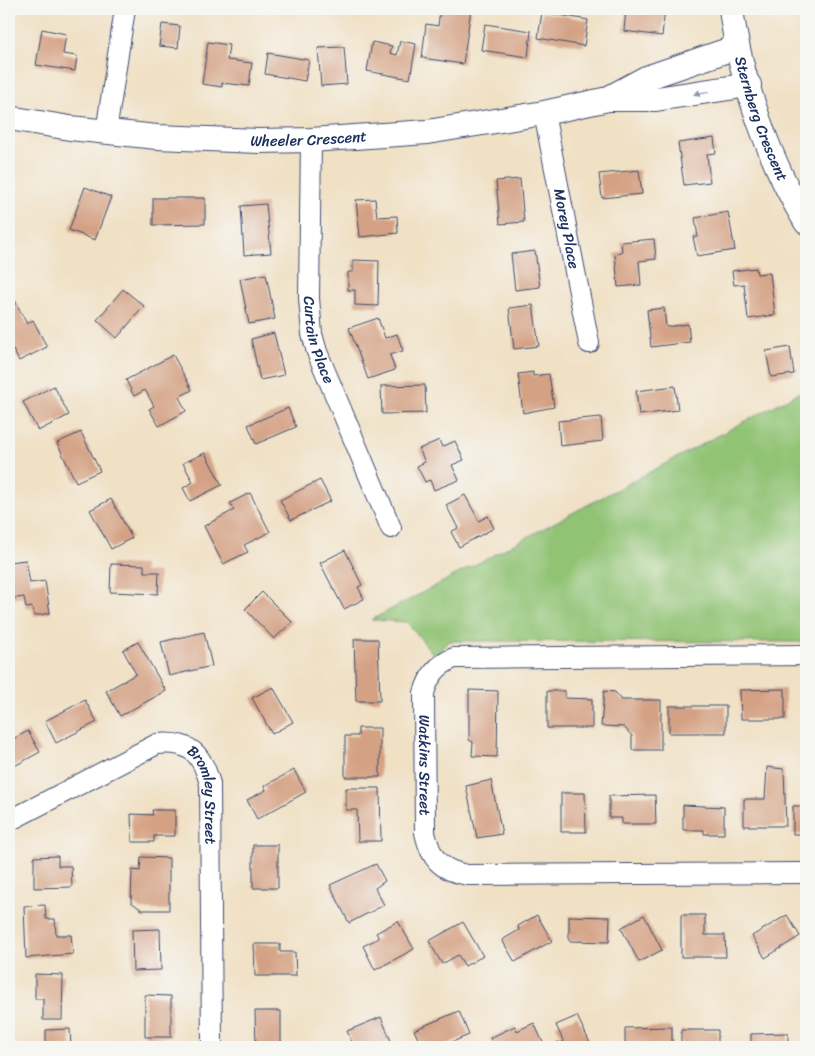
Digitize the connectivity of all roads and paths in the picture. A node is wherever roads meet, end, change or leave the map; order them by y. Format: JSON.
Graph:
{"nodes":[{"id":1,"x":125,"y":9,"type":"edge"},
{"id":2,"x":731,"y":9,"type":"edge"},
{"id":3,"x":737,"y":46,"type":"junction"},
{"id":4,"x":749,"y":85,"type":"junction"},
{"id":5,"x":608,"y":99,"type":"junction"},
{"id":6,"x":544,"y":113,"type":"junction"},
{"id":7,"x":9,"y":118,"type":"edge"},
{"id":8,"x":106,"y":132,"type":"junction"},
{"id":9,"x":311,"y":140,"type":"junction"},
{"id":10,"x":806,"y":222,"type":"edge"},
{"id":11,"x":588,"y":343,"type":"dead end"},
{"id":12,"x":391,"y":528,"type":"dead end"},
{"id":13,"x":806,"y":655,"type":"edge"},
{"id":14,"x":9,"y":821,"type":"edge"},
{"id":15,"x":806,"y":872,"type":"edge"},
{"id":16,"x":212,"y":1047,"type":"edge"}],
"edges":[{"from":1,"to":8,"type":"street"},
{"from":2,"to":3,"type":"street","name":"Sternberg Crescent"},
{"from":3,"to":4,"type":"street","name":"Sternberg Crescent"},
{"from":3,"to":5,"type":"street","name":"Wheeler Crescent"},
{"from":4,"to":5,"type":"street","name":"Wheeler Crescent","one_way":true},
{"from":4,"to":10,"type":"street","name":"Sternberg Crescent"},
{"from":5,"to":6,"type":"street","name":"Wheeler Crescent"},
{"from":6,"to":9,"type":"street","name":"Wheeler Crescent"},
{"from":6,"to":11,"type":"street","name":"Morey Place"},
{"from":7,"to":8,"type":"street","name":"Wheeler Crescent"},
{"from":8,"to":9,"type":"street","name":"Wheeler Crescent"},
{"from":9,"to":12,"type":"street","name":"Curtain Place"},
{"from":13,"to":15,"type":"street","name":"Watkins Street"},
{"from":14,"to":16,"type":"street","name":"Bromley Street"}]}
